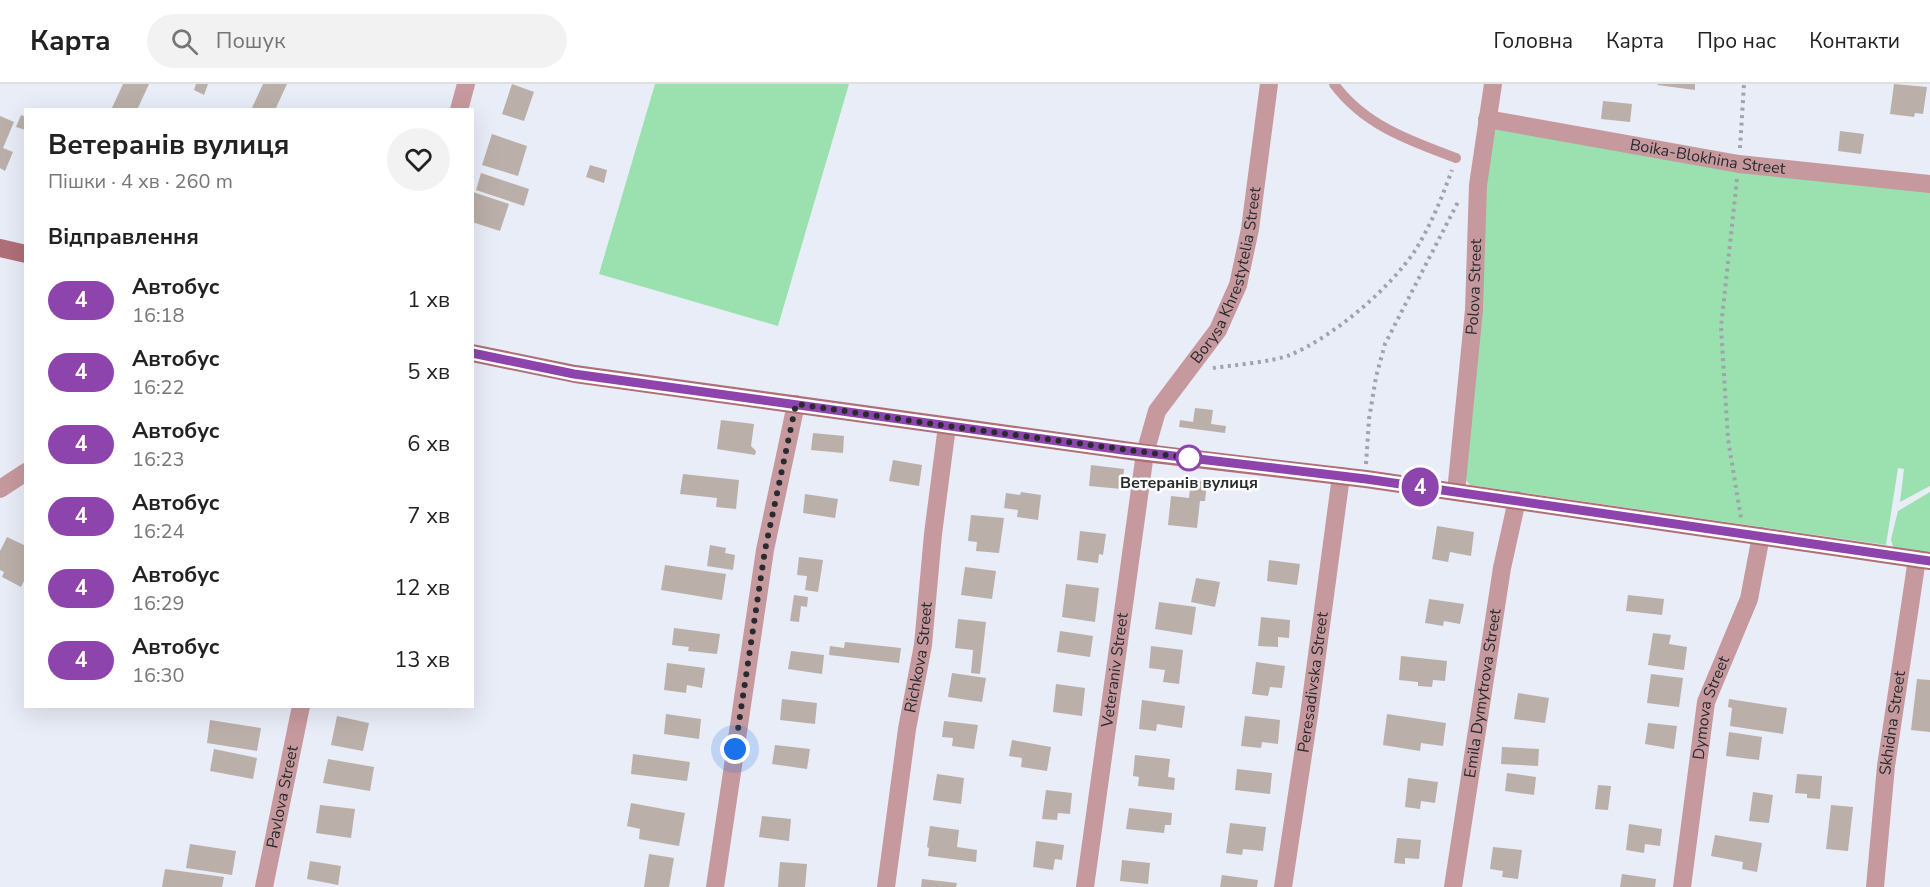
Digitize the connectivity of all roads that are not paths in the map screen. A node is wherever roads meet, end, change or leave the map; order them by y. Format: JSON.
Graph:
{"nodes":[{"id":1,"x":466,"y":84,"type":"edge"},
{"id":2,"x":1269,"y":84,"type":"edge"},
{"id":3,"x":1334,"y":84,"type":"edge"},
{"id":4,"x":1493,"y":84,"type":"edge"},
{"id":5,"x":460,"y":108,"type":"edge"},
{"id":6,"x":1487,"y":119,"type":"junction"},
{"id":7,"x":1456,"y":158,"type":"road end"},
{"id":8,"x":1930,"y":184,"type":"edge"},
{"id":9,"x":0,"y":248,"type":"edge"},
{"id":10,"x":24,"y":254,"type":"edge"},
{"id":11,"x":474,"y":353,"type":"edge"},
{"id":12,"x":796,"y":404,"type":"junction"},
{"id":13,"x":947,"y":426,"type":"junction"},
{"id":14,"x":1145,"y":453,"type":"junction"},
{"id":15,"x":24,"y":473,"type":"edge"},
{"id":16,"x":1341,"y":476,"type":"junction"},
{"id":17,"x":0,"y":489,"type":"edge"},
{"id":18,"x":1456,"y":492,"type":"junction"},
{"id":19,"x":1517,"y":500,"type":"junction"},
{"id":20,"x":1752,"y":534,"type":"junction"},
{"id":21,"x":1923,"y":560,"type":"edge"},
{"id":22,"x":301,"y":708,"type":"edge"},
{"id":23,"x":264,"y":887,"type":"edge"},
{"id":24,"x":715,"y":887,"type":"edge"},
{"id":25,"x":886,"y":887,"type":"edge"},
{"id":26,"x":1085,"y":887,"type":"edge"},
{"id":27,"x":1283,"y":887,"type":"edge"},
{"id":28,"x":1453,"y":887,"type":"edge"},
{"id":29,"x":1682,"y":887,"type":"edge"},
{"id":30,"x":1875,"y":887,"type":"edge"}],
"edges":[{"from":1,"to":5,"type":"street"},
{"from":2,"to":14,"type":"street","name":"Borysa Khrestytelia Street"},
{"from":3,"to":7,"type":"lane"},
{"from":4,"to":6,"type":"street","name":"Polova Street"},
{"from":6,"to":8,"type":"street","name":"Boika-Blokhina Street"},
{"from":6,"to":18,"type":"street","name":"Polova Street"},
{"from":9,"to":10,"type":"street"},
{"from":11,"to":12,"type":"street"},
{"from":12,"to":13,"type":"street"},
{"from":12,"to":24,"type":"street"},
{"from":13,"to":14,"type":"street"},
{"from":13,"to":25,"type":"street","name":"Richkova Street"},
{"from":14,"to":16,"type":"street"},
{"from":14,"to":26,"type":"street","name":"Veteraniv Street"},
{"from":15,"to":17,"type":"street"},
{"from":16,"to":18,"type":"street"},
{"from":16,"to":27,"type":"street","name":"Peresadivska Street"},
{"from":18,"to":19,"type":"street"},
{"from":19,"to":20,"type":"street"},
{"from":19,"to":28,"type":"street","name":"Emila Dymytrova Street"},
{"from":20,"to":21,"type":"street"},
{"from":20,"to":29,"type":"street","name":"Dymova Street"},
{"from":21,"to":30,"type":"street","name":"Skhidna Street"},
{"from":22,"to":23,"type":"street","name":"Pavlova Street"}]}
